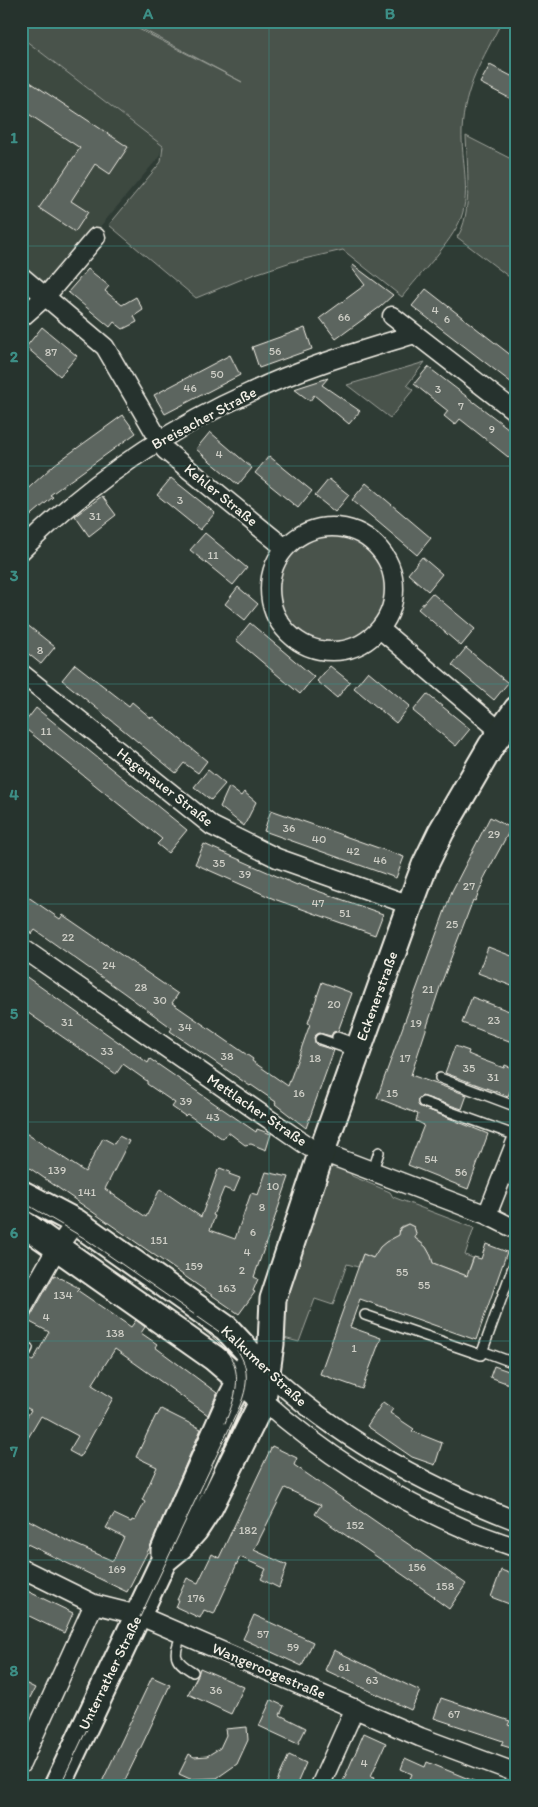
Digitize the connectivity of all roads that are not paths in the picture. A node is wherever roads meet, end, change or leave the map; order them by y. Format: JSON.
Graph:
{"nodes":[{"id":1,"x":96,"y":237,"type":"dead end"},
{"id":2,"x":21,"y":276,"type":"edge"},
{"id":3,"x":46,"y":296,"type":"junction"},
{"id":4,"x":392,"y":316,"type":"dead end"},
{"id":5,"x":21,"y":318,"type":"edge"},
{"id":6,"x":415,"y":334,"type":"junction"},
{"id":7,"x":517,"y":413,"type":"edge"},
{"id":8,"x":160,"y":440,"type":"junction"},
{"id":9,"x":285,"y":548,"type":"junction"},
{"id":10,"x":21,"y":551,"type":"edge"},
{"id":11,"x":380,"y":629,"type":"junction"},
{"id":12,"x":21,"y":673,"type":"edge"},
{"id":13,"x":510,"y":723,"type":"edge"},
{"id":14,"x":410,"y":905,"type":"junction"},
{"id":15,"x":21,"y":947,"type":"edge"},
{"id":16,"x":336,"y":1037,"type":"dead end"},
{"id":17,"x":320,"y":1039,"type":"dead end"},
{"id":18,"x":358,"y":1048,"type":"junction"},
{"id":19,"x":440,"y":1078,"type":"dead end"},
{"id":20,"x":423,"y":1102,"type":"dead end"},
{"id":21,"x":517,"y":1107,"type":"edge"},
{"id":22,"x":517,"y":1138,"type":"edge"},
{"id":23,"x":322,"y":1151,"type":"junction"},
{"id":24,"x":379,"y":1152,"type":"dead end"},
{"id":25,"x":373,"y":1170,"type":"junction"},
{"id":26,"x":21,"y":1193,"type":"edge"},
{"id":27,"x":487,"y":1215,"type":"junction"},
{"id":28,"x":21,"y":1222,"type":"edge"},
{"id":29,"x":76,"y":1222,"type":"junction"},
{"id":30,"x":517,"y":1230,"type":"edge"},
{"id":31,"x":57,"y":1248,"type":"junction"},
{"id":32,"x":517,"y":1256,"type":"edge"},
{"id":33,"x":273,"y":1299,"type":"junction"},
{"id":34,"x":21,"y":1311,"type":"edge"},
{"id":35,"x":365,"y":1315,"type":"dead end"},
{"id":36,"x":226,"y":1328,"type":"junction"},
{"id":37,"x":256,"y":1331,"type":"junction"},
{"id":38,"x":21,"y":1344,"type":"edge"},
{"id":39,"x":482,"y":1351,"type":"junction"},
{"id":40,"x":24,"y":1356,"type":"dead end"},
{"id":41,"x":259,"y":1364,"type":"junction"},
{"id":42,"x":517,"y":1364,"type":"edge"},
{"id":43,"x":241,"y":1380,"type":"junction"},
{"id":44,"x":263,"y":1400,"type":"junction"},
{"id":45,"x":517,"y":1521,"type":"edge"},
{"id":46,"x":517,"y":1548,"type":"edge"},
{"id":47,"x":164,"y":1560,"type":"junction"},
{"id":48,"x":21,"y":1568,"type":"edge"},
{"id":49,"x":94,"y":1604,"type":"junction"},
{"id":50,"x":138,"y":1615,"type":"junction"},
{"id":51,"x":182,"y":1634,"type":"junction"},
{"id":52,"x":194,"y":1672,"type":"dead end"},
{"id":53,"x":355,"y":1708,"type":"junction"},
{"id":54,"x":21,"y":1764,"type":"edge"},
{"id":55,"x":517,"y":1773,"type":"edge"},
{"id":56,"x":56,"y":1786,"type":"edge"},
{"id":57,"x":320,"y":1786,"type":"edge"}],
"edges":[{"from":1,"to":3,"type":"street"},
{"from":2,"to":3,"type":"street","name":"Kehler Straße"},
{"from":3,"to":5,"type":"street"},
{"from":3,"to":8,"type":"street","name":"Kehler Straße"},
{"from":4,"to":6,"type":"street"},
{"from":6,"to":7,"type":"street"},
{"from":6,"to":8,"type":"street","name":"Breisacher Straße"},
{"from":8,"to":9,"type":"street","name":"Kehler Straße"},
{"from":8,"to":10,"type":"street","name":"Breisacher Straße"},
{"from":9,"to":11,"type":"street"},
{"from":9,"to":11,"type":"street"},
{"from":11,"to":13,"type":"street"},
{"from":12,"to":14,"type":"street","name":"Hagenauer Straße"},
{"from":13,"to":14,"type":"main road","name":"Eckenerstraße"},
{"from":14,"to":18,"type":"main road","name":"Eckenerstraße"},
{"from":15,"to":23,"type":"street","name":"Mettlacher Straße"},
{"from":16,"to":18,"type":"lane"},
{"from":17,"to":18,"type":"lane"},
{"from":18,"to":23,"type":"main road","name":"Eckenerstraße"},
{"from":19,"to":21,"type":"lane"},
{"from":20,"to":22,"type":"lane"},
{"from":22,"to":27,"type":"street"},
{"from":23,"to":25,"type":"street","name":"Mettlacher Straße"},
{"from":23,"to":33,"type":"main road","name":"Eckenerstraße"},
{"from":24,"to":25,"type":"lane"},
{"from":25,"to":27,"type":"street","name":"Mettlacher Straße"},
{"from":26,"to":29,"type":"main road","name":"Kalkumer Straße"},
{"from":27,"to":30,"type":"street","name":"Mettlacher Straße"},
{"from":28,"to":31,"type":"main road","name":"Kalkumer Straße"},
{"from":29,"to":31,"type":"street"},
{"from":29,"to":36,"type":"main road","name":"Kalkumer Straße"},
{"from":31,"to":34,"type":"street"},
{"from":31,"to":43,"type":"main road","name":"Kalkumer Straße"},
{"from":32,"to":39,"type":"lane"},
{"from":33,"to":37,"type":"main road","name":"Eckenerstraße"},
{"from":33,"to":41,"type":"main road","name":"Eckenerstraße"},
{"from":35,"to":39,"type":"lane"},
{"from":36,"to":37,"type":"main road"},
{"from":36,"to":41,"type":"main road","name":"Kalkumer Straße"},
{"from":37,"to":41,"type":"main road","name":"Eckenerstraße"},
{"from":38,"to":40,"type":"lane"},
{"from":39,"to":42,"type":"lane"},
{"from":41,"to":43,"type":"main road"},
{"from":41,"to":44,"type":"main road","name":"Unterrather Straße"},
{"from":41,"to":45,"type":"street","name":"Kalkumer Straße"},
{"from":43,"to":44,"type":"main road","name":"Kalkumer Straße"},
{"from":43,"to":47,"type":"main road","name":"Unterrather Straße"},
{"from":44,"to":46,"type":"street","name":"Kalkumer Straße"},
{"from":44,"to":47,"type":"main road","name":"Unterrather Straße"},
{"from":47,"to":50,"type":"main road","name":"Unterrather Straße"},
{"from":48,"to":49,"type":"street","name":"Wangeroogestraße"},
{"from":49,"to":50,"type":"street","name":"Wangeroogestraße"},
{"from":49,"to":54,"type":"street"},
{"from":50,"to":51,"type":"street","name":"Wangeroogestraße"},
{"from":50,"to":56,"type":"main road","name":"Unterrather Straße"},
{"from":51,"to":52,"type":"lane"},
{"from":51,"to":53,"type":"street","name":"Wangeroogestraße"},
{"from":53,"to":55,"type":"street","name":"Wangeroogestraße"},
{"from":53,"to":57,"type":"street"}]}
